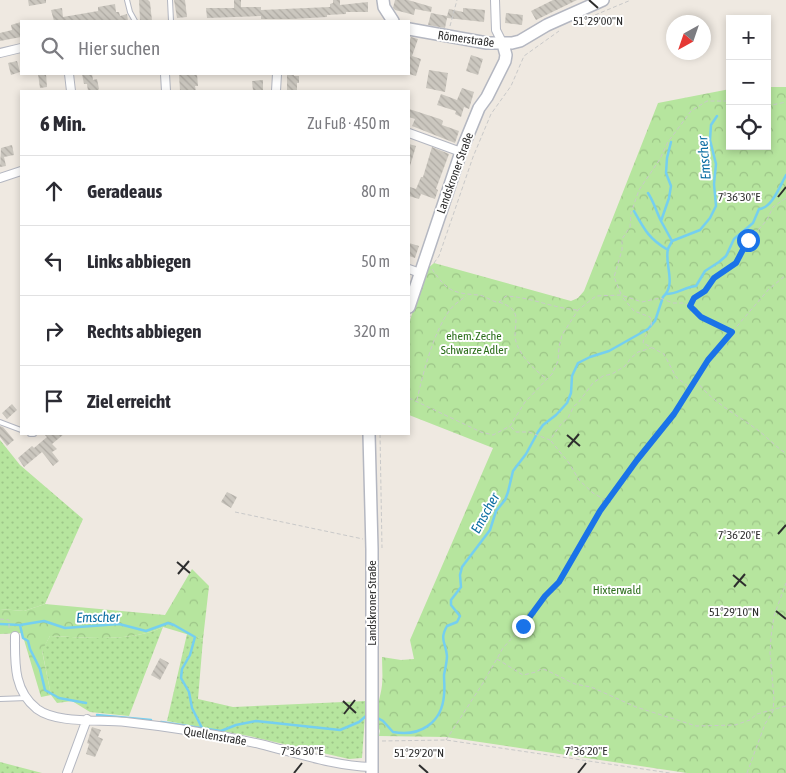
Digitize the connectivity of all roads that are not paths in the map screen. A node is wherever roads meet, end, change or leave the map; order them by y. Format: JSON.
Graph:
{"nodes":[{"id":1,"x":127,"y":0,"type":"edge"},
{"id":2,"x":170,"y":0,"type":"edge"},
{"id":3,"x":383,"y":0,"type":"edge"},
{"id":4,"x":495,"y":0,"type":"edge"},
{"id":5,"x":603,"y":0,"type":"edge"},
{"id":6,"x":587,"y":8,"type":"edge"},
{"id":7,"x":134,"y":20,"type":"edge"},
{"id":8,"x":171,"y":20,"type":"edge"},
{"id":9,"x":392,"y":20,"type":"edge"},
{"id":10,"x":410,"y":29,"type":"edge"},
{"id":11,"x":502,"y":44,"type":"junction"},
{"id":12,"x":20,"y":48,"type":"edge"},
{"id":13,"x":0,"y":53,"type":"edge"},
{"id":14,"x":69,"y":75,"type":"edge"},
{"id":15,"x":166,"y":75,"type":"edge"},
{"id":16,"x":276,"y":75,"type":"edge"},
{"id":17,"x":71,"y":90,"type":"edge"},
{"id":18,"x":166,"y":90,"type":"edge"},
{"id":19,"x":276,"y":90,"type":"edge"},
{"id":20,"x":410,"y":133,"type":"edge"},
{"id":21,"x":461,"y":152,"type":"junction"},
{"id":22,"x":20,"y":171,"type":"edge"},
{"id":23,"x":0,"y":178,"type":"edge"},
{"id":24,"x":410,"y":269,"type":"edge"},
{"id":25,"x":425,"y":270,"type":"junction"},
{"id":26,"x":410,"y":310,"type":"edge"},
{"id":27,"x":0,"y":422,"type":"edge"},
{"id":28,"x":20,"y":430,"type":"edge"},
{"id":29,"x":370,"y":435,"type":"edge"},
{"id":30,"x":16,"y":636,"type":"dead end"},
{"id":31,"x":27,"y":698,"type":"junction"},
{"id":32,"x":0,"y":699,"type":"edge"},
{"id":33,"x":87,"y":719,"type":"junction"},
{"id":34,"x":372,"y":770,"type":"edge"},
{"id":35,"x":67,"y":773,"type":"edge"}],
"edges":[{"from":1,"to":7,"type":"lane"},
{"from":2,"to":8,"type":"lane"},
{"from":3,"to":9,"type":"street"},
{"from":4,"to":11,"type":"street"},
{"from":5,"to":6,"type":"street","name":"Römerstraße"},
{"from":6,"to":11,"type":"street","name":"Römerstraße"},
{"from":10,"to":11,"type":"street","name":"Römerstraße"},
{"from":11,"to":21,"type":"street","name":"Landskroner Straße"},
{"from":12,"to":13,"type":"street"},
{"from":14,"to":17,"type":"street"},
{"from":15,"to":18,"type":"street"},
{"from":16,"to":19,"type":"street"},
{"from":20,"to":21,"type":"street"},
{"from":21,"to":25,"type":"street","name":"Landskroner Straße"},
{"from":22,"to":23,"type":"street"},
{"from":24,"to":25,"type":"street"},
{"from":25,"to":26,"type":"street","name":"Landskroner Straße"},
{"from":27,"to":28,"type":"lane"},
{"from":29,"to":34,"type":"street","name":"Landskroner Straße"},
{"from":30,"to":31,"type":"street","name":"Quellenstraße"},
{"from":31,"to":32,"type":"lane"},
{"from":31,"to":33,"type":"street","name":"Quellenstraße"},
{"from":33,"to":34,"type":"street","name":"Quellenstraße"},
{"from":33,"to":35,"type":"street"}]}
